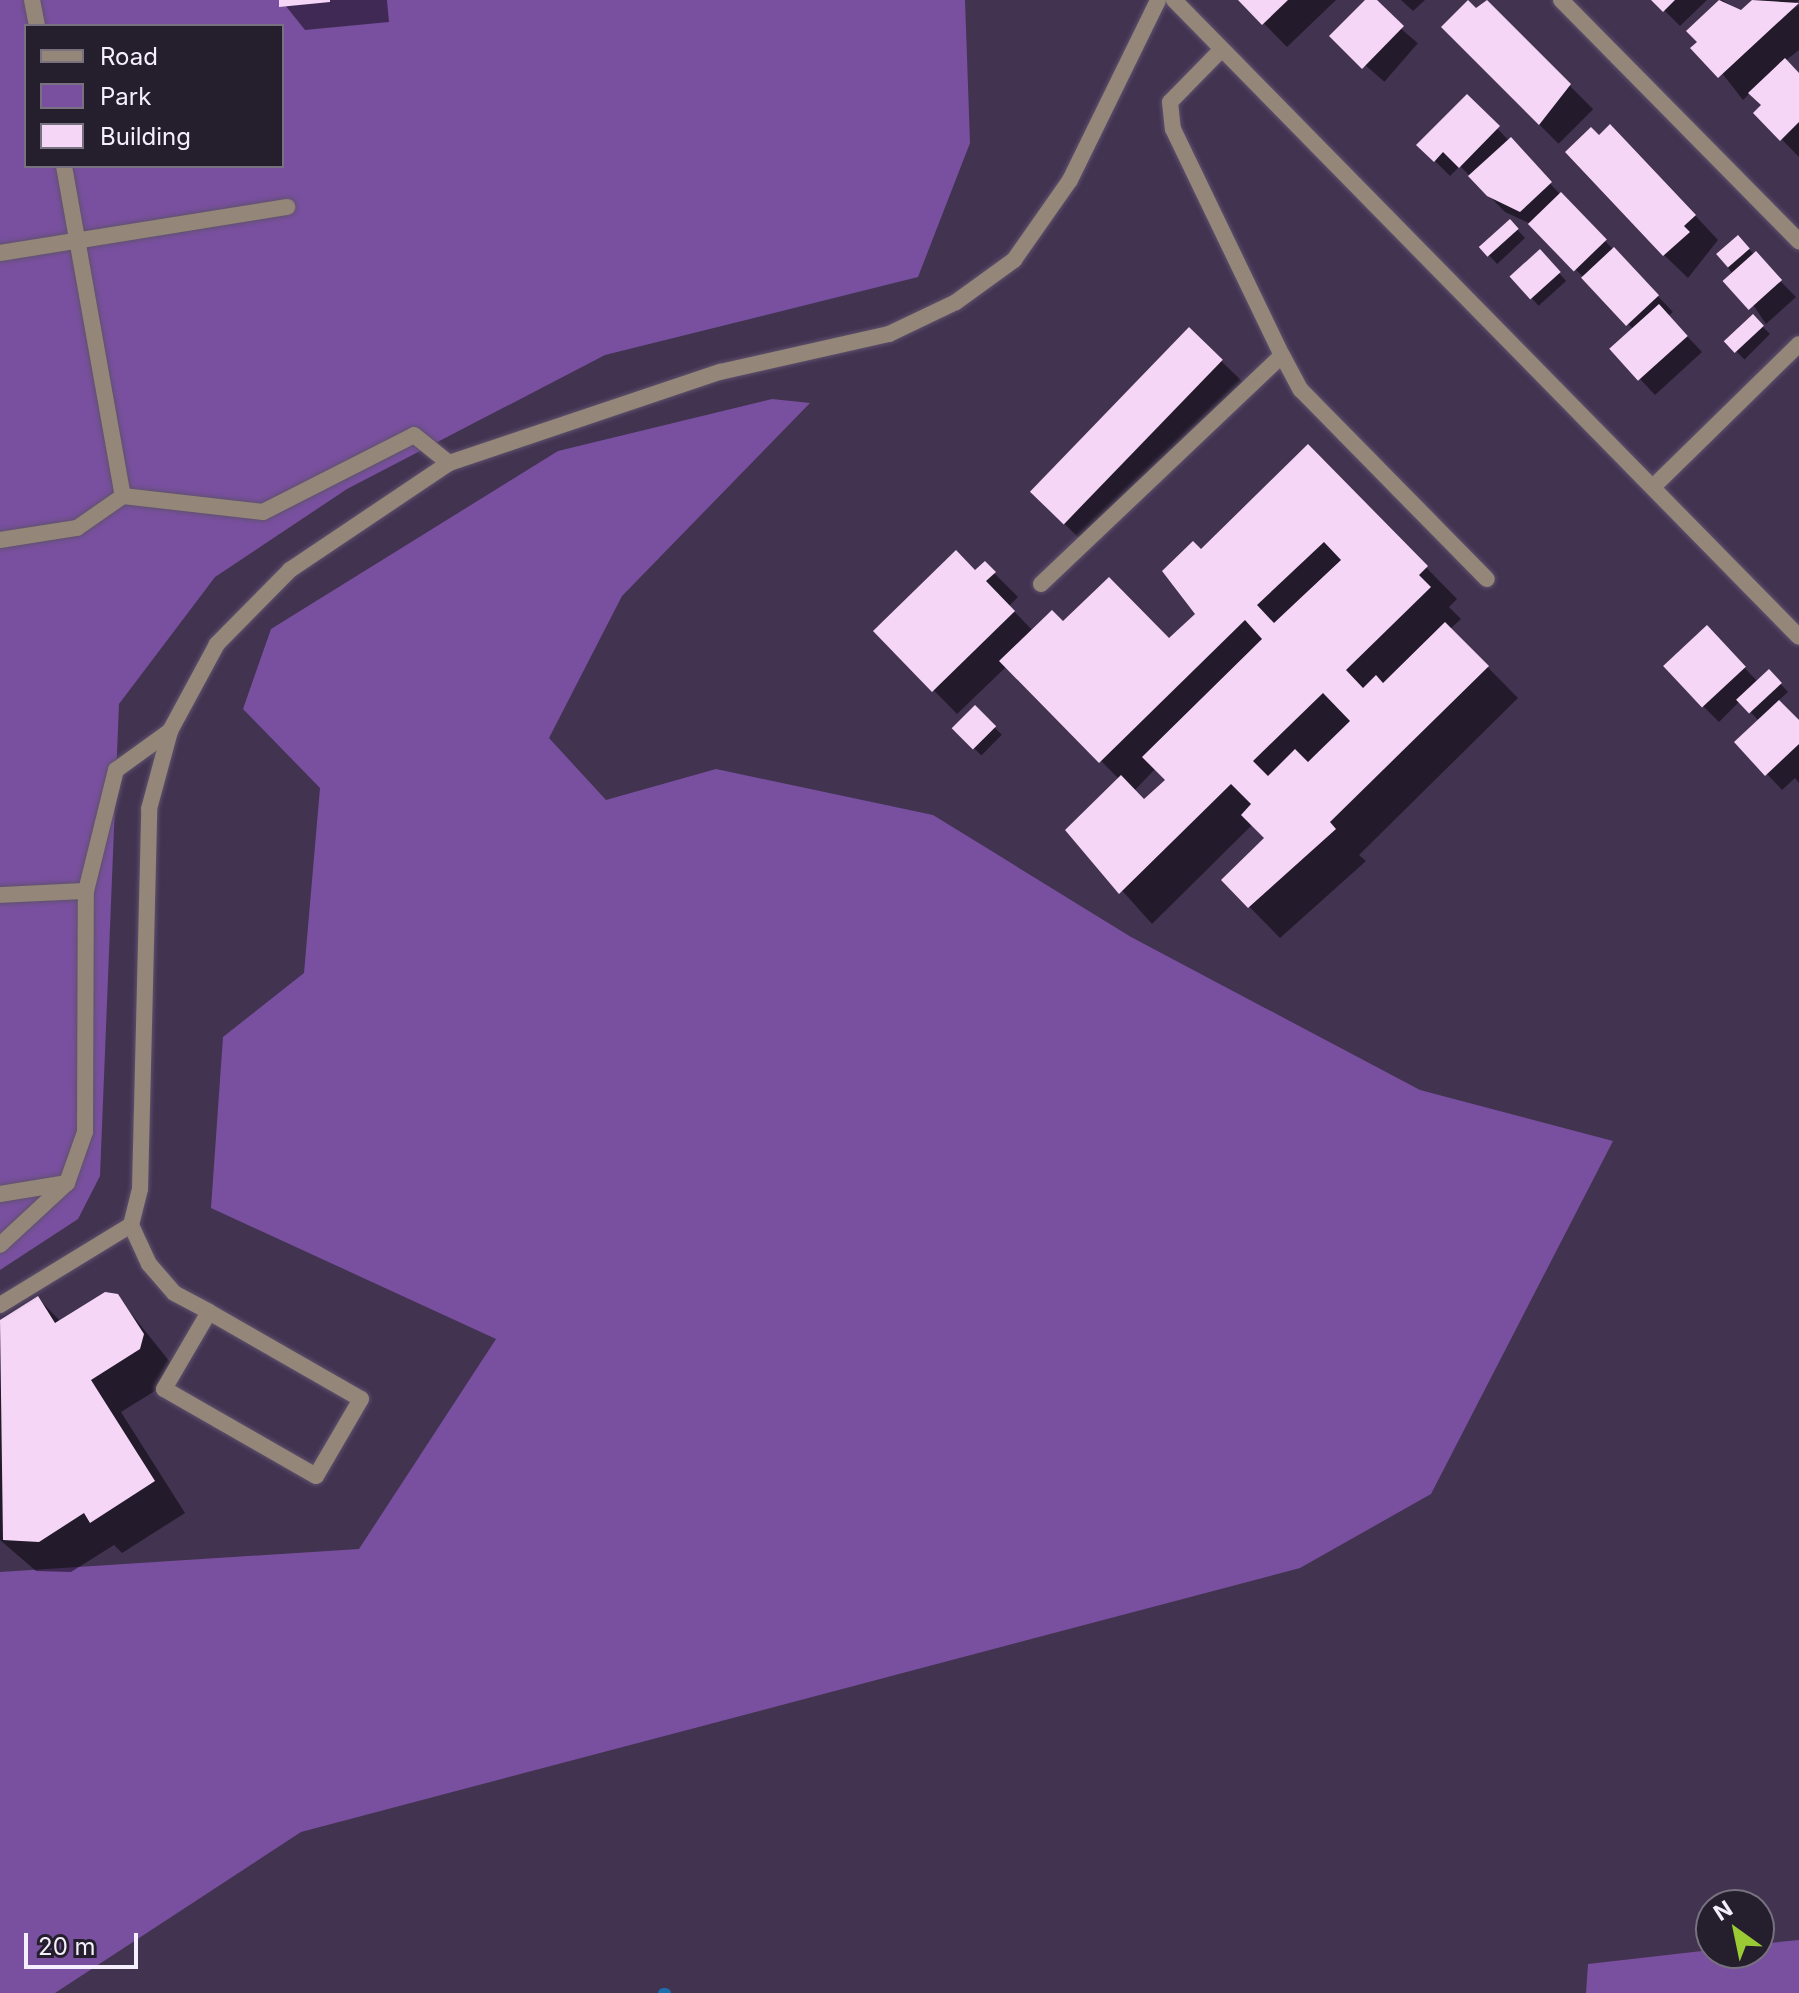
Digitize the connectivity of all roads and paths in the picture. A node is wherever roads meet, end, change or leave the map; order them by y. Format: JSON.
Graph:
{"nodes":[{"id":1,"x":32,"y":0,"type":"edge"},
{"id":2,"x":1158,"y":0,"type":"edge"},
{"id":3,"x":1174,"y":0,"type":"edge"},
{"id":4,"x":1561,"y":0,"type":"edge"},
{"id":5,"x":37,"y":24,"type":"edge"},
{"id":6,"x":1220,"y":51,"type":"junction"},
{"id":7,"x":64,"y":168,"type":"edge"},
{"id":8,"x":287,"y":207,"type":"dead end"},
{"id":9,"x":79,"y":241,"type":"junction"},
{"id":10,"x":1799,"y":241,"type":"edge"},
{"id":11,"x":0,"y":253,"type":"edge"},
{"id":12,"x":1799,"y":344,"type":"edge"},
{"id":13,"x":1282,"y":355,"type":"junction"},
{"id":14,"x":449,"y":463,"type":"junction"},
{"id":15,"x":1653,"y":487,"type":"junction"},
{"id":16,"x":123,"y":496,"type":"junction"},
{"id":17,"x":0,"y":540,"type":"edge"},
{"id":18,"x":1487,"y":579,"type":"dead end"},
{"id":19,"x":1041,"y":584,"type":"dead end"},
{"id":20,"x":1799,"y":637,"type":"edge"},
{"id":21,"x":170,"y":731,"type":"junction"},
{"id":22,"x":86,"y":891,"type":"junction"},
{"id":23,"x":0,"y":895,"type":"edge"},
{"id":24,"x":67,"y":1183,"type":"junction"},
{"id":25,"x":0,"y":1194,"type":"edge"},
{"id":26,"x":131,"y":1225,"type":"junction"},
{"id":27,"x":0,"y":1245,"type":"edge"},
{"id":28,"x":0,"y":1305,"type":"edge"},
{"id":29,"x":209,"y":1312,"type":"junction"}],
"edges":[{"from":1,"to":5,"type":"street"},
{"from":2,"to":14,"type":"street"},
{"from":3,"to":6,"type":"street"},
{"from":4,"to":10,"type":"street"},
{"from":6,"to":13,"type":"street"},
{"from":6,"to":15,"type":"street"},
{"from":7,"to":9,"type":"street"},
{"from":8,"to":9,"type":"street"},
{"from":9,"to":11,"type":"street"},
{"from":9,"to":16,"type":"street"},
{"from":12,"to":15,"type":"street"},
{"from":13,"to":18,"type":"street"},
{"from":13,"to":19,"type":"street"},
{"from":14,"to":16,"type":"street"},
{"from":14,"to":21,"type":"street"},
{"from":15,"to":20,"type":"street"},
{"from":16,"to":17,"type":"street"},
{"from":21,"to":22,"type":"street"},
{"from":21,"to":26,"type":"street"},
{"from":22,"to":23,"type":"street"},
{"from":22,"to":24,"type":"street"},
{"from":24,"to":25,"type":"street"},
{"from":24,"to":27,"type":"street"},
{"from":26,"to":28,"type":"street"},
{"from":26,"to":29,"type":"street"},
{"from":29,"to":29,"type":"street"}]}
